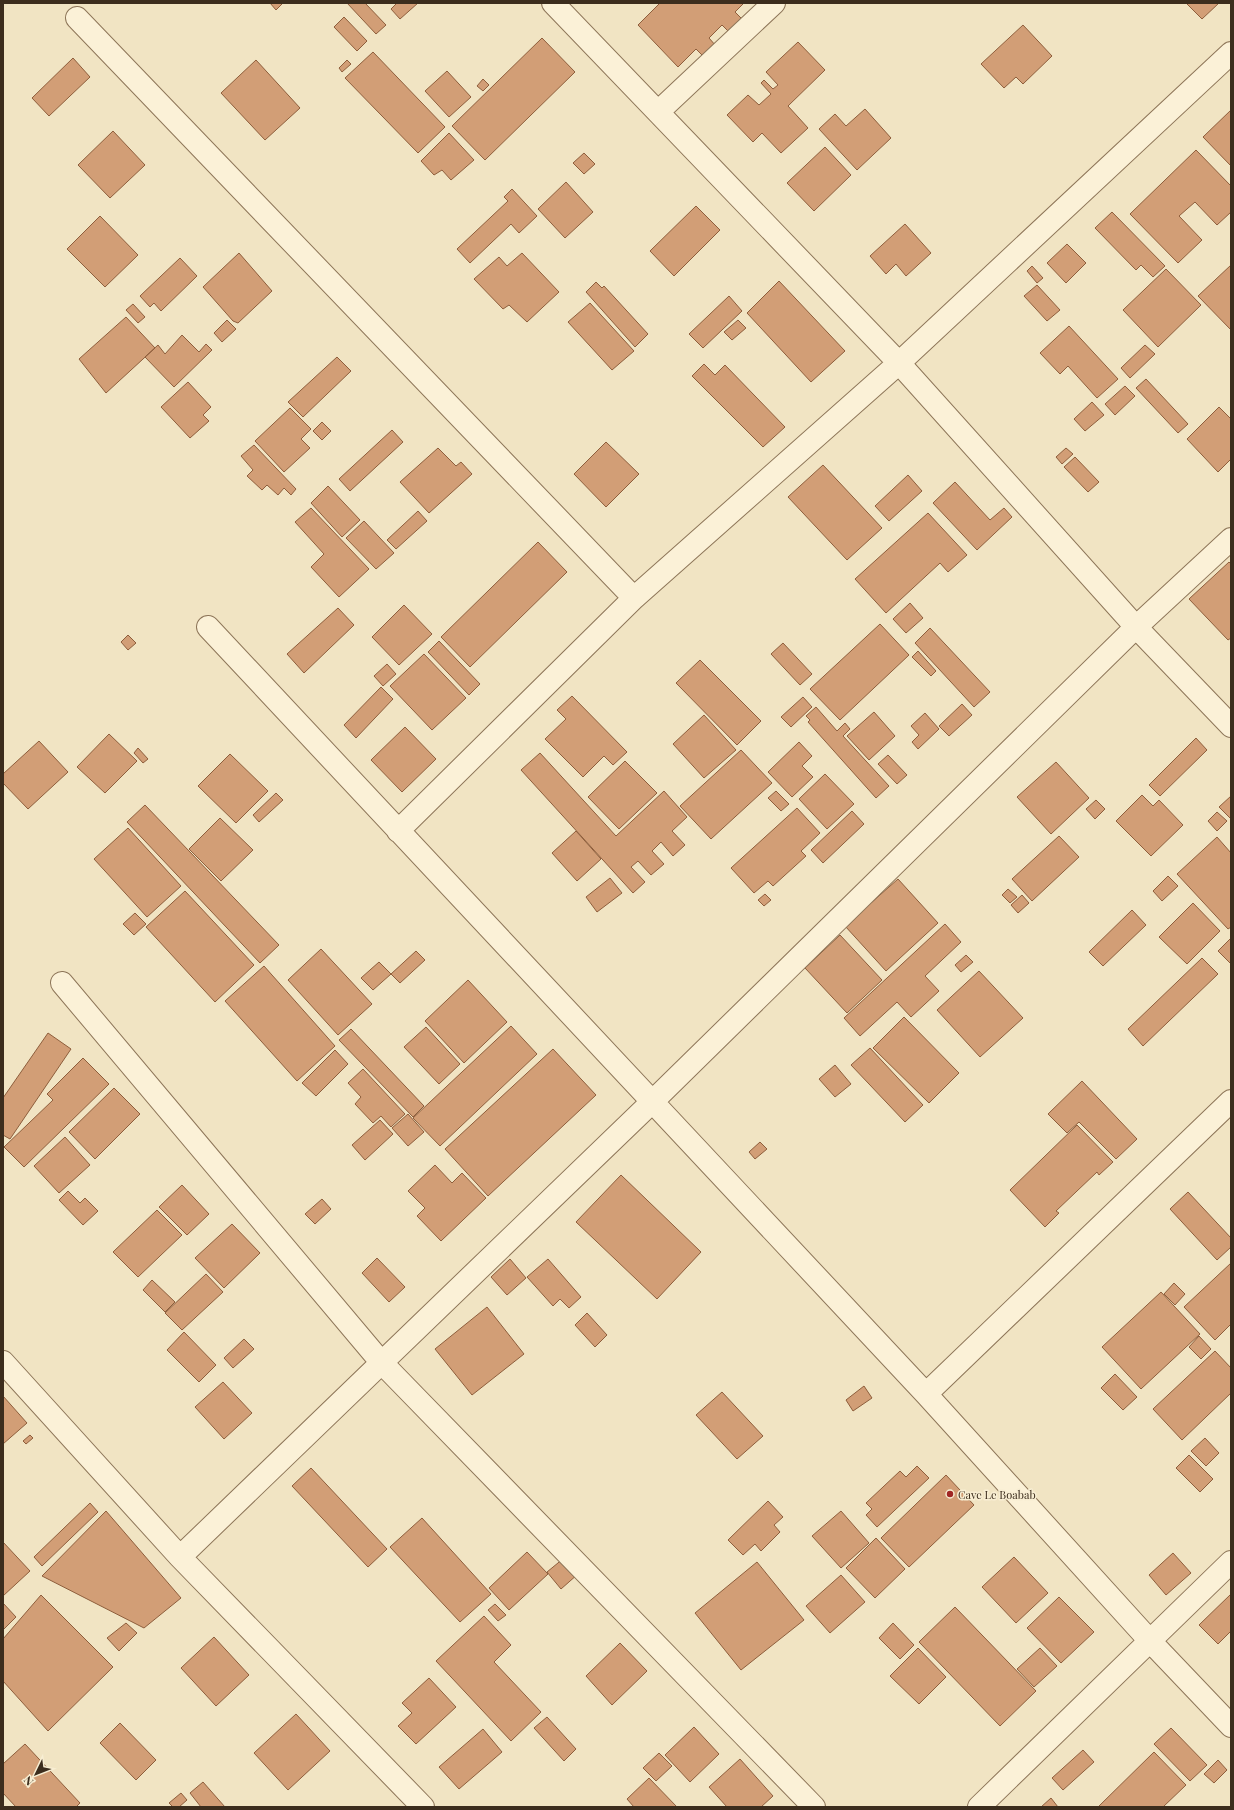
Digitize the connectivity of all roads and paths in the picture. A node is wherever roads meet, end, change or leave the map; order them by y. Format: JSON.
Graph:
{"nodes":[{"id":1,"x":553,"y":3,"type":"edge"},
{"id":2,"x":774,"y":3,"type":"edge"},
{"id":3,"x":77,"y":18,"type":"dead end"},
{"id":4,"x":1231,"y":53,"type":"edge"},
{"id":5,"x":658,"y":112,"type":"junction"},
{"id":6,"x":899,"y":363,"type":"junction"},
{"id":7,"x":1231,"y":539,"type":"edge"},
{"id":8,"x":634,"y":598,"type":"junction"},
{"id":9,"x":208,"y":627,"type":"dead end"},
{"id":10,"x":1136,"y":628,"type":"junction"},
{"id":11,"x":1231,"y":726,"type":"edge"},
{"id":12,"x":398,"y":831,"type":"junction"},
{"id":13,"x":62,"y":983,"type":"dead end"},
{"id":14,"x":652,"y":1102,"type":"junction"},
{"id":15,"x":1231,"y":1102,"type":"edge"},
{"id":16,"x":3,"y":1362,"type":"edge"},
{"id":17,"x":381,"y":1362,"type":"junction"},
{"id":18,"x":926,"y":1394,"type":"junction"},
{"id":19,"x":180,"y":1557,"type":"junction"},
{"id":20,"x":1231,"y":1562,"type":"edge"},
{"id":21,"x":1151,"y":1642,"type":"junction"},
{"id":22,"x":1231,"y":1726,"type":"edge"},
{"id":23,"x":424,"y":1807,"type":"edge"},
{"id":24,"x":814,"y":1807,"type":"edge"},
{"id":25,"x":979,"y":1807,"type":"edge"}],
"edges":[{"from":1,"to":5,"type":"street"},
{"from":2,"to":5,"type":"street"},
{"from":3,"to":8,"type":"street"},
{"from":4,"to":6,"type":"street"},
{"from":5,"to":6,"type":"street"},
{"from":6,"to":8,"type":"street"},
{"from":6,"to":10,"type":"street"},
{"from":7,"to":10,"type":"street"},
{"from":8,"to":12,"type":"street"},
{"from":9,"to":12,"type":"street"},
{"from":10,"to":11,"type":"street"},
{"from":10,"to":14,"type":"street"},
{"from":12,"to":14,"type":"street"},
{"from":13,"to":17,"type":"street"},
{"from":14,"to":17,"type":"street"},
{"from":14,"to":18,"type":"street"},
{"from":15,"to":18,"type":"street"},
{"from":16,"to":19,"type":"street"},
{"from":17,"to":19,"type":"street"},
{"from":17,"to":24,"type":"street"},
{"from":18,"to":21,"type":"street"},
{"from":19,"to":23,"type":"street"},
{"from":20,"to":21,"type":"street"},
{"from":21,"to":22,"type":"street"},
{"from":21,"to":25,"type":"street"}]}
